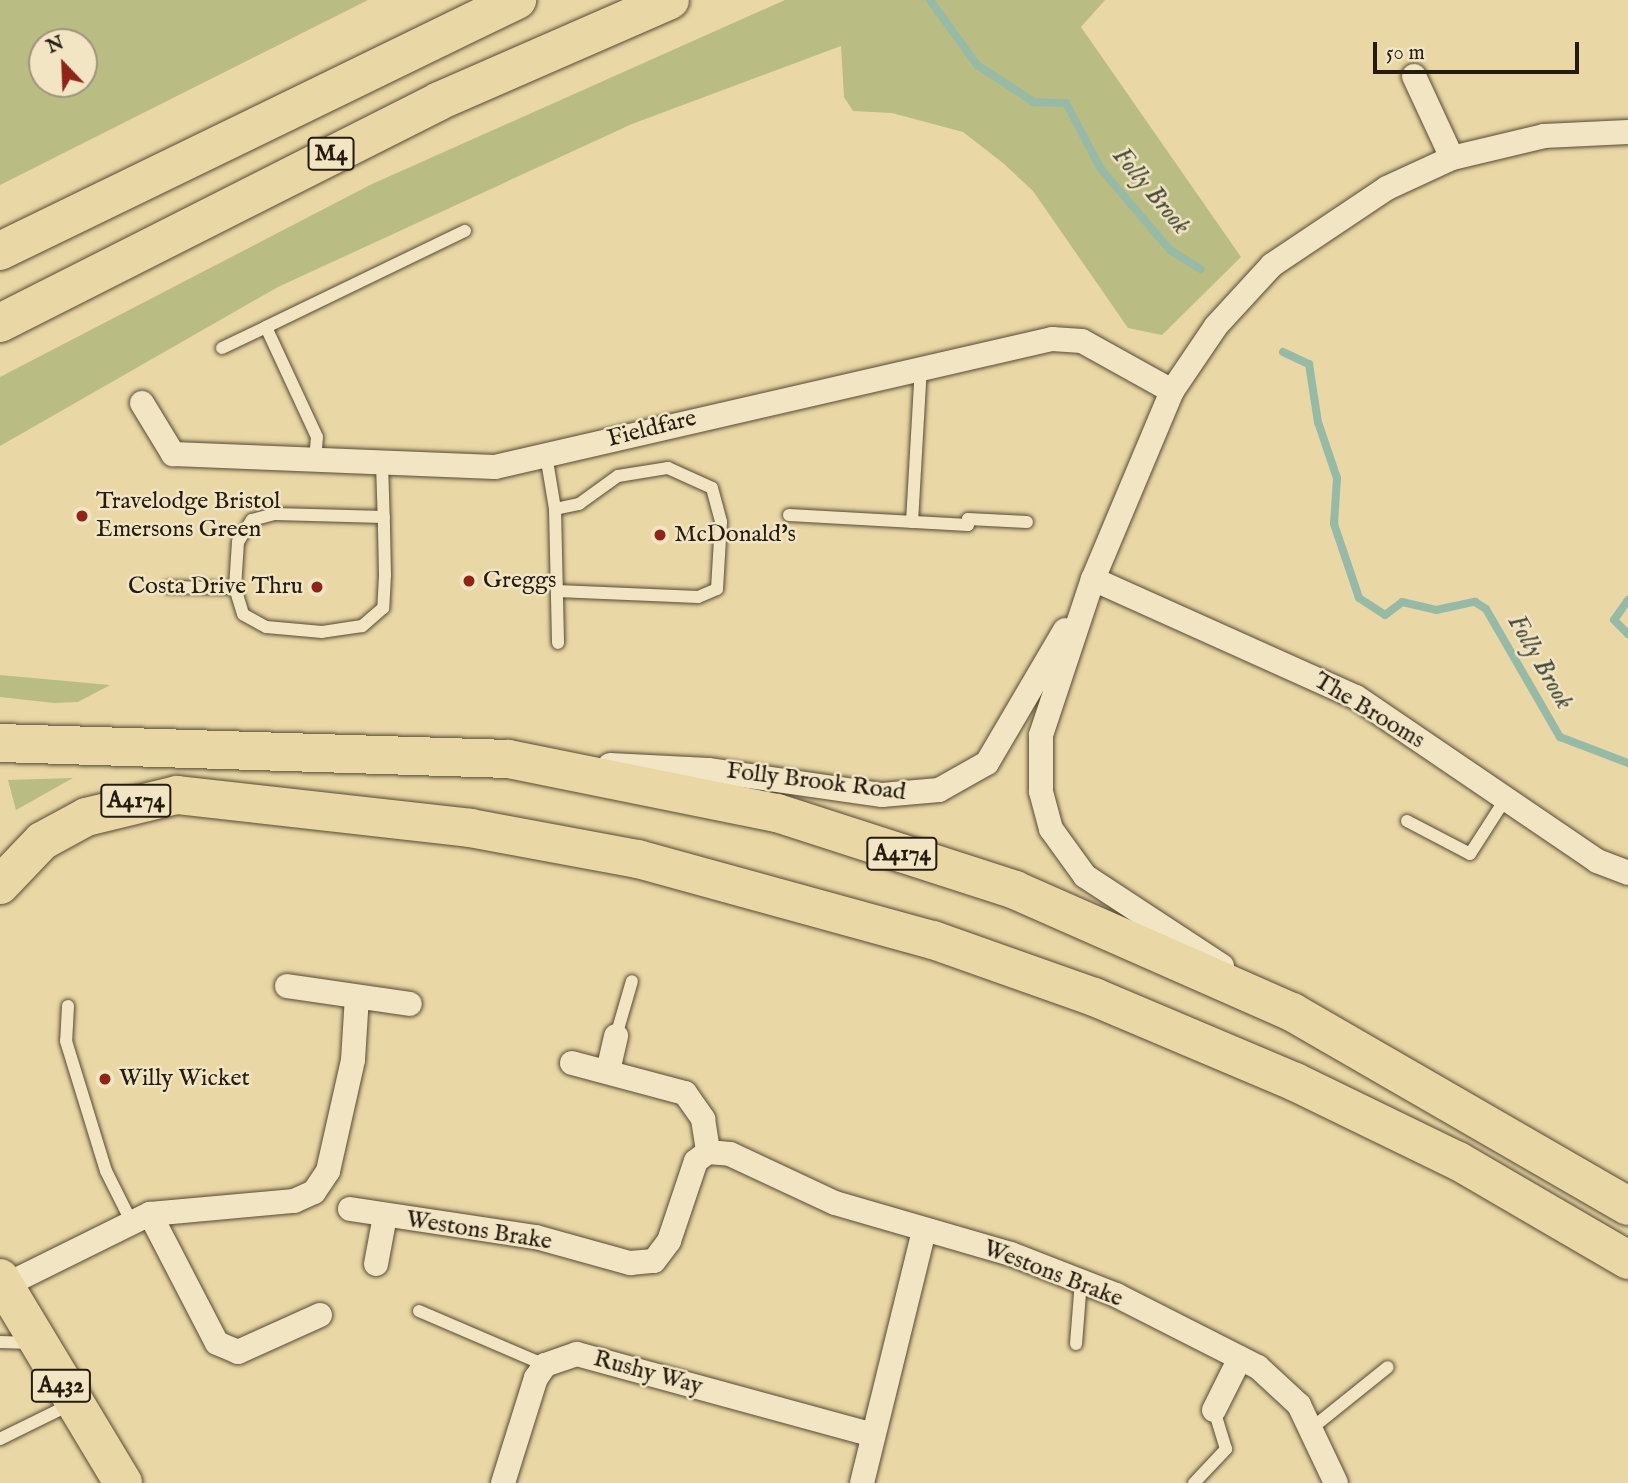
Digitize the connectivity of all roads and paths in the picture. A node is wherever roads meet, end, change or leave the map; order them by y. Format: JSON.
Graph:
{"nodes":[{"id":1,"x":517,"y":0,"type":"edge"},
{"id":2,"x":670,"y":0,"type":"edge"},
{"id":3,"x":1413,"y":76,"type":"dead end"},
{"id":4,"x":1628,"y":132,"type":"edge"},
{"id":5,"x":1451,"y":158,"type":"junction"},
{"id":6,"x":466,"y":231,"type":"dead end"},
{"id":7,"x":0,"y":251,"type":"edge"},
{"id":8,"x":0,"y":323,"type":"edge"},
{"id":9,"x":266,"y":327,"type":"junction"},
{"id":10,"x":222,"y":348,"type":"dead end"},
{"id":11,"x":921,"y":368,"type":"junction"},
{"id":12,"x":1172,"y":391,"type":"junction"},
{"id":13,"x":142,"y":403,"type":"dead end"},
{"id":14,"x":546,"y":455,"type":"junction"},
{"id":15,"x":315,"y":460,"type":"junction"},
{"id":16,"x":382,"y":463,"type":"junction"},
{"id":17,"x":555,"y":509,"type":"junction"},
{"id":18,"x":789,"y":515,"type":"dead end"},
{"id":19,"x":384,"y":517,"type":"junction"},
{"id":20,"x":912,"y":522,"type":"junction"},
{"id":21,"x":1027,"y":522,"type":"dead end"},
{"id":22,"x":1093,"y":579,"type":"junction"},
{"id":23,"x":168,"y":587,"type":"dead end"},
{"id":24,"x":235,"y":588,"type":"junction"},
{"id":25,"x":557,"y":591,"type":"junction"},
{"id":26,"x":558,"y":643,"type":"dead end"},
{"id":27,"x":0,"y":743,"type":"edge"},
{"id":28,"x":508,"y":759,"type":"junction"},
{"id":29,"x":1506,"y":799,"type":"junction"},
{"id":30,"x":1407,"y":821,"type":"dead end"},
{"id":31,"x":1628,"y":873,"type":"edge"},
{"id":32,"x":0,"y":885,"type":"edge"},
{"id":33,"x":632,"y":981,"type":"dead end"},
{"id":34,"x":287,"y":986,"type":"dead end"},
{"id":35,"x":357,"y":997,"type":"junction"},
{"id":36,"x":410,"y":1004,"type":"dead end"},
{"id":37,"x":68,"y":1006,"type":"dead end"},
{"id":38,"x":1293,"y":1012,"type":"junction"},
{"id":39,"x":616,"y":1036,"type":"joint"},
{"id":40,"x":572,"y":1063,"type":"dead end"},
{"id":41,"x":608,"y":1071,"type":"junction"},
{"id":42,"x":708,"y":1152,"type":"junction"},
{"id":43,"x":1628,"y":1206,"type":"edge"},
{"id":44,"x":349,"y":1209,"type":"dead end"},
{"id":45,"x":386,"y":1216,"type":"junction"},
{"id":46,"x":141,"y":1217,"type":"junction"},
{"id":47,"x":924,"y":1231,"type":"junction"},
{"id":48,"x":1628,"y":1260,"type":"edge"},
{"id":49,"x":376,"y":1264,"type":"dead end"},
{"id":50,"x":1081,"y":1281,"type":"junction"},
{"id":51,"x":2,"y":1282,"type":"edge"},
{"id":52,"x":419,"y":1311,"type":"dead end"},
{"id":53,"x":320,"y":1315,"type":"dead end"},
{"id":54,"x":17,"y":1342,"type":"edge"},
{"id":55,"x":1076,"y":1344,"type":"dead end"},
{"id":56,"x":1240,"y":1358,"type":"junction"},
{"id":57,"x":545,"y":1365,"type":"junction"},
{"id":58,"x":1388,"y":1367,"type":"dead end"},
{"id":59,"x":71,"y":1403,"type":"junction"},
{"id":60,"x":1214,"y":1410,"type":"joint"},
{"id":61,"x":1311,"y":1428,"type":"junction"},
{"id":62,"x":873,"y":1436,"type":"junction"},
{"id":63,"x":0,"y":1438,"type":"edge"},
{"id":64,"x":123,"y":1483,"type":"edge"},
{"id":65,"x":503,"y":1483,"type":"edge"},
{"id":66,"x":862,"y":1483,"type":"edge"},
{"id":67,"x":1194,"y":1483,"type":"edge"},
{"id":68,"x":1336,"y":1483,"type":"edge"}],
"edges":[{"from":1,"to":7,"type":"main road","number":"M4"},
{"from":2,"to":8,"type":"main road","number":"M4"},
{"from":3,"to":5,"type":"street"},
{"from":4,"to":5,"type":"street","name":"Folly Brook Road"},
{"from":5,"to":12,"type":"street","name":"Folly Brook Road"},
{"from":6,"to":9,"type":"lane"},
{"from":9,"to":10,"type":"lane"},
{"from":9,"to":15,"type":"lane"},
{"from":11,"to":12,"type":"street","name":"Fieldfare"},
{"from":11,"to":14,"type":"street","name":"Fieldfare"},
{"from":11,"to":20,"type":"lane"},
{"from":12,"to":22,"type":"street","name":"Folly Brook Road"},
{"from":13,"to":15,"type":"street","name":"Fieldfare"},
{"from":14,"to":16,"type":"street","name":"Fieldfare"},
{"from":14,"to":17,"type":"lane"},
{"from":15,"to":16,"type":"street","name":"Fieldfare"},
{"from":16,"to":19,"type":"lane"},
{"from":17,"to":25,"type":"lane"},
{"from":17,"to":25,"type":"lane"},
{"from":18,"to":20,"type":"lane"},
{"from":19,"to":24,"type":"lane"},
{"from":19,"to":24,"type":"lane"},
{"from":20,"to":21,"type":"lane"},
{"from":22,"to":28,"type":"street","name":"Folly Brook Road"},
{"from":22,"to":29,"type":"street","name":"The Brooms"},
{"from":22,"to":38,"type":"street","name":"Folly Brook Road"},
{"from":23,"to":24,"type":"lane"},
{"from":25,"to":26,"type":"lane"},
{"from":27,"to":28,"type":"main road","number":"A4174"},
{"from":28,"to":38,"type":"main road","number":"A4174"},
{"from":29,"to":30,"type":"lane"},
{"from":29,"to":31,"type":"street","name":"The Brooms"},
{"from":32,"to":48,"type":"main road","number":"A4174"},
{"from":33,"to":39,"type":"lane"},
{"from":34,"to":35,"type":"street"},
{"from":35,"to":36,"type":"street"},
{"from":35,"to":46,"type":"street"},
{"from":37,"to":46,"type":"lane"},
{"from":38,"to":43,"type":"main road","number":"A4174"},
{"from":39,"to":41,"type":"street"},
{"from":40,"to":41,"type":"street"},
{"from":41,"to":42,"type":"street"},
{"from":42,"to":45,"type":"street","name":"Westons Brake"},
{"from":42,"to":47,"type":"street","name":"Westons Brake"},
{"from":44,"to":45,"type":"street","name":"Westons Brake"},
{"from":45,"to":49,"type":"street","name":"Westons Brake"},
{"from":46,"to":51,"type":"street"},
{"from":46,"to":53,"type":"street"},
{"from":47,"to":50,"type":"street","name":"Westons Brake"},
{"from":47,"to":62,"type":"street"},
{"from":50,"to":55,"type":"lane"},
{"from":50,"to":56,"type":"street","name":"Westons Brake"},
{"from":51,"to":54,"type":"main road","number":"A432"},
{"from":52,"to":57,"type":"lane"},
{"from":54,"to":59,"type":"main road","number":"A432"},
{"from":56,"to":60,"type":"street"},
{"from":56,"to":61,"type":"street","name":"Westons Brake"},
{"from":57,"to":62,"type":"street","name":"Rushy Way"},
{"from":57,"to":65,"type":"street"},
{"from":58,"to":61,"type":"lane"},
{"from":59,"to":63,"type":"lane"},
{"from":59,"to":64,"type":"main road","number":"A432"},
{"from":60,"to":67,"type":"lane"},
{"from":61,"to":68,"type":"street","name":"Westons Brake"},
{"from":62,"to":66,"type":"street"}]}
